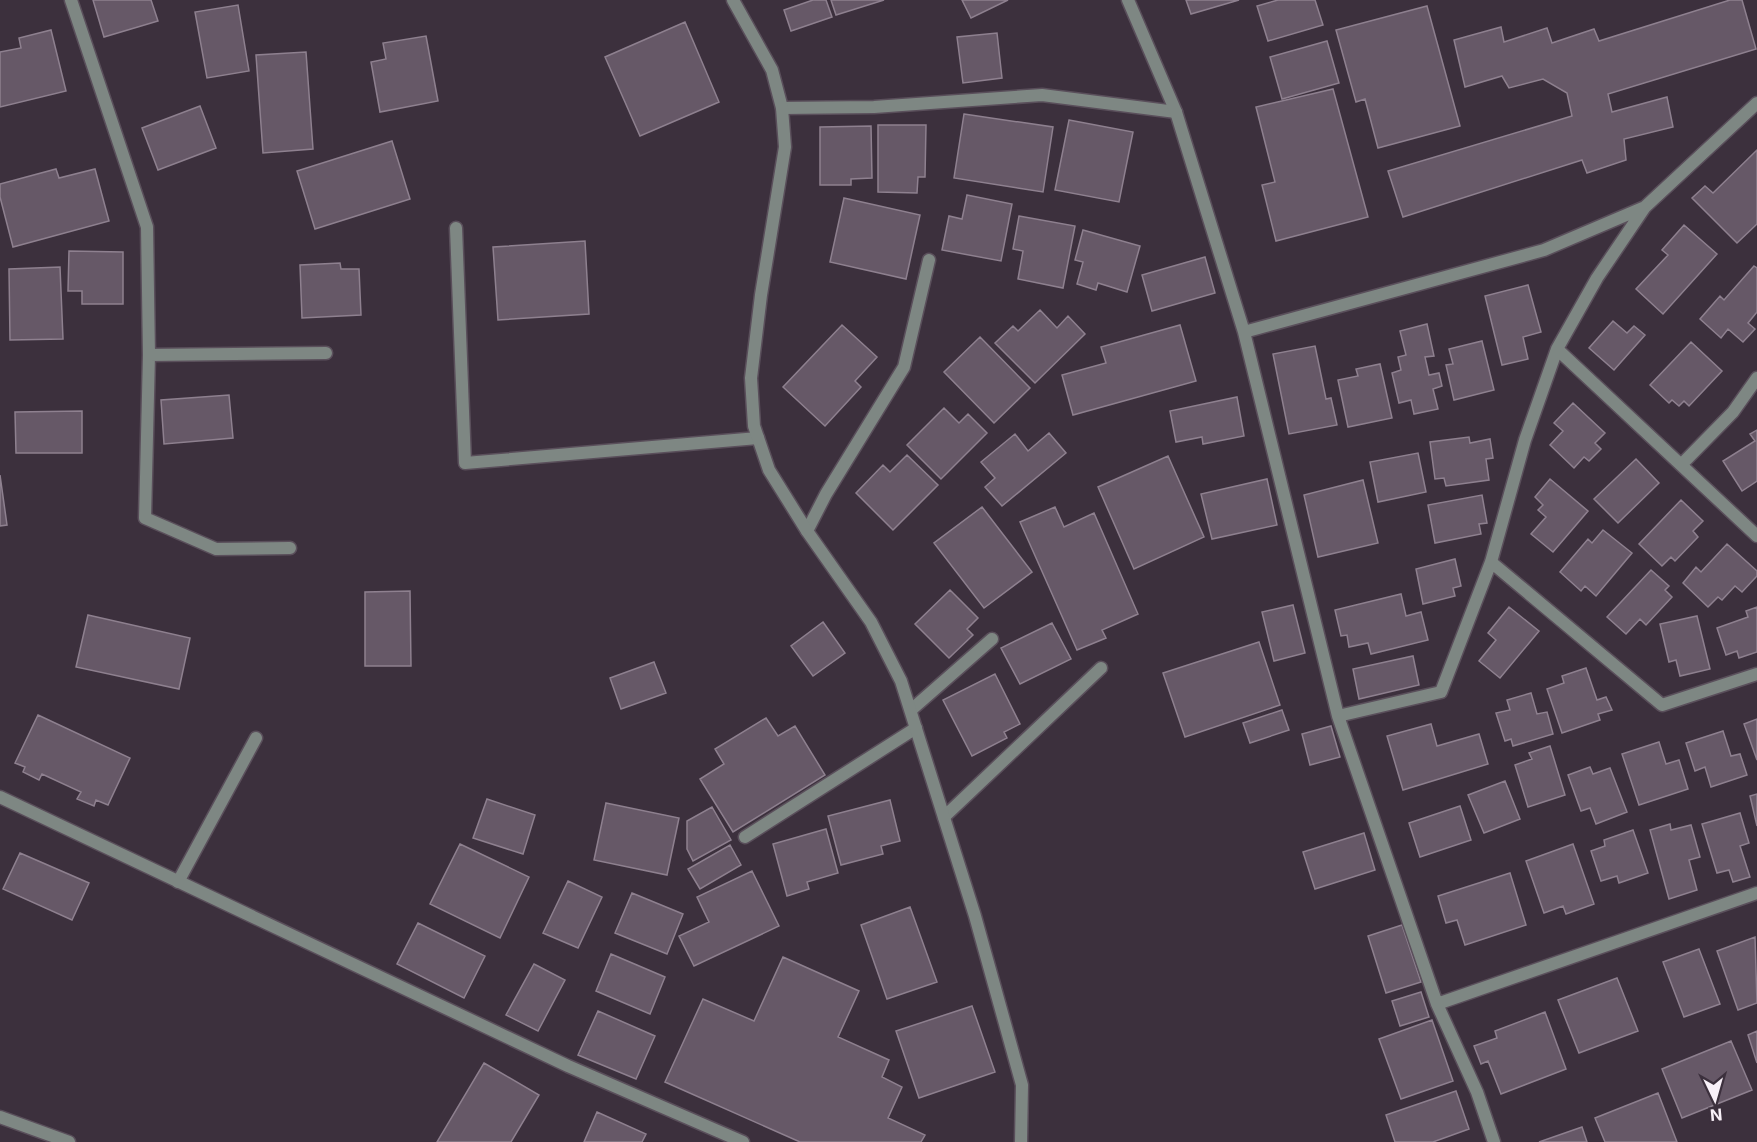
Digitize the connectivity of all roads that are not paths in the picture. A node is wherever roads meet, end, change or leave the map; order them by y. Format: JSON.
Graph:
{"nodes":[{"id":1,"x":71,"y":0,"type":"edge"},
{"id":2,"x":733,"y":0,"type":"edge"},
{"id":3,"x":1128,"y":0,"type":"edge"},
{"id":4,"x":1757,"y":103,"type":"edge"},
{"id":5,"x":782,"y":108,"type":"junction"},
{"id":6,"x":1176,"y":112,"type":"junction"},
{"id":7,"x":1645,"y":207,"type":"junction"},
{"id":8,"x":456,"y":228,"type":"dead end"},
{"id":9,"x":929,"y":260,"type":"dead end"},
{"id":10,"x":1244,"y":332,"type":"junction"},
{"id":11,"x":1557,"y":349,"type":"junction"},
{"id":12,"x":326,"y":353,"type":"dead end"},
{"id":13,"x":149,"y":355,"type":"junction"},
{"id":14,"x":1757,"y":378,"type":"edge"},
{"id":15,"x":758,"y":438,"type":"junction"},
{"id":16,"x":1681,"y":465,"type":"junction"},
{"id":17,"x":807,"y":531,"type":"junction"},
{"id":18,"x":1757,"y":536,"type":"edge"},
{"id":19,"x":290,"y":548,"type":"dead end"},
{"id":20,"x":1491,"y":562,"type":"junction"},
{"id":21,"x":992,"y":639,"type":"dead end"},
{"id":22,"x":1101,"y":668,"type":"dead end"},
{"id":23,"x":1757,"y":674,"type":"edge"},
{"id":24,"x":910,"y":710,"type":"junction"},
{"id":25,"x":1338,"y":716,"type":"junction"},
{"id":26,"x":916,"y":728,"type":"junction"},
{"id":27,"x":256,"y":738,"type":"dead end"},
{"id":28,"x":0,"y":797,"type":"edge"},
{"id":29,"x":944,"y":817,"type":"junction"},
{"id":30,"x":745,"y":837,"type":"dead end"},
{"id":31,"x":178,"y":882,"type":"junction"},
{"id":32,"x":1757,"y":893,"type":"edge"},
{"id":33,"x":1437,"y":1004,"type":"junction"},
{"id":34,"x":0,"y":1118,"type":"edge"},
{"id":35,"x":69,"y":1142,"type":"edge"},
{"id":36,"x":743,"y":1142,"type":"edge"},
{"id":37,"x":1021,"y":1142,"type":"edge"},
{"id":38,"x":1494,"y":1142,"type":"edge"}],
"edges":[{"from":1,"to":13,"type":"street"},
{"from":2,"to":5,"type":"street"},
{"from":3,"to":6,"type":"street"},
{"from":4,"to":7,"type":"street"},
{"from":5,"to":6,"type":"street"},
{"from":5,"to":15,"type":"street"},
{"from":6,"to":10,"type":"street"},
{"from":7,"to":10,"type":"street"},
{"from":7,"to":11,"type":"street"},
{"from":8,"to":15,"type":"street"},
{"from":9,"to":17,"type":"street"},
{"from":10,"to":25,"type":"street"},
{"from":11,"to":16,"type":"street"},
{"from":11,"to":20,"type":"street"},
{"from":12,"to":13,"type":"street"},
{"from":13,"to":19,"type":"street"},
{"from":14,"to":16,"type":"street"},
{"from":15,"to":17,"type":"street"},
{"from":16,"to":18,"type":"street"},
{"from":17,"to":24,"type":"street"},
{"from":20,"to":23,"type":"street"},
{"from":20,"to":25,"type":"street"},
{"from":21,"to":24,"type":"street"},
{"from":22,"to":29,"type":"street"},
{"from":24,"to":26,"type":"street"},
{"from":25,"to":33,"type":"street"},
{"from":26,"to":29,"type":"street"},
{"from":26,"to":30,"type":"street"},
{"from":27,"to":31,"type":"street"},
{"from":28,"to":31,"type":"street"},
{"from":29,"to":37,"type":"street"},
{"from":31,"to":36,"type":"street"},
{"from":32,"to":33,"type":"street"},
{"from":33,"to":38,"type":"street"},
{"from":34,"to":35,"type":"street"}]}
